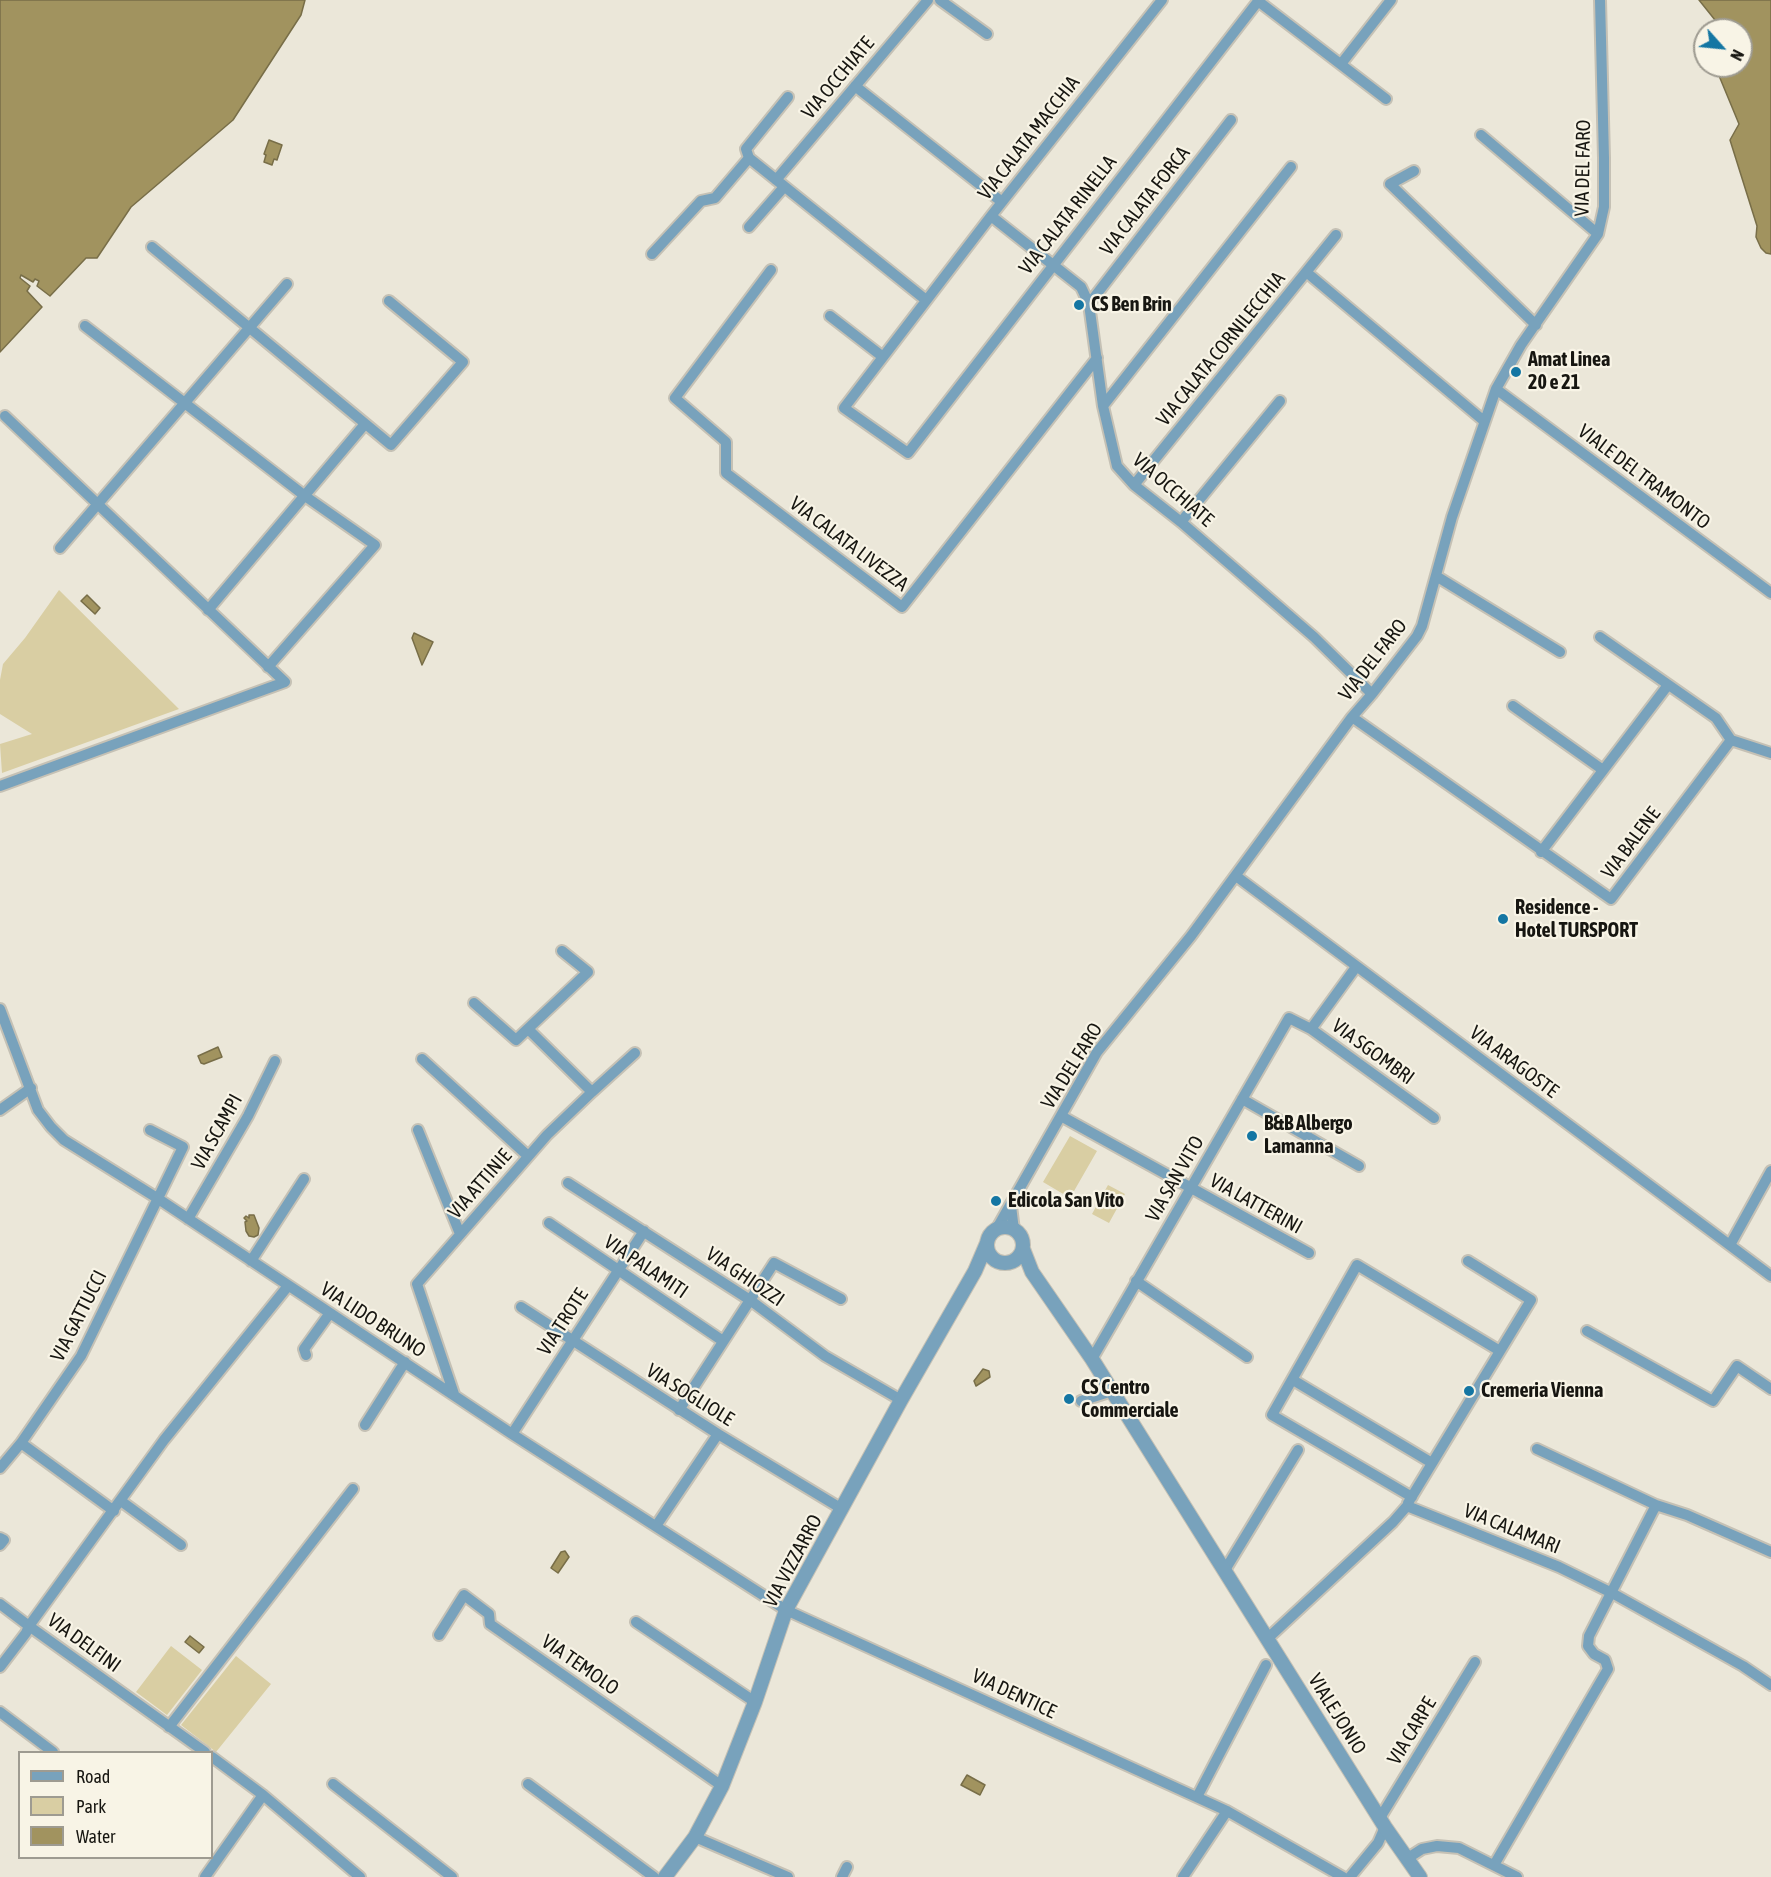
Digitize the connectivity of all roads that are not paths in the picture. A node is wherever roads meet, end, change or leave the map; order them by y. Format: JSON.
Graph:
{"nodes":[{"id":1,"x":928,"y":0,"type":"edge"},
{"id":2,"x":940,"y":0,"type":"edge"},
{"id":3,"x":1162,"y":0,"type":"edge"},
{"id":4,"x":1390,"y":0,"type":"edge"},
{"id":5,"x":1600,"y":0,"type":"edge"},
{"id":6,"x":1258,"y":1,"type":"edge"},
{"id":7,"x":987,"y":34,"type":"dead end"},
{"id":8,"x":1341,"y":64,"type":"junction"},
{"id":9,"x":855,"y":86,"type":"junction"},
{"id":10,"x":788,"y":97,"type":"dead end"},
{"id":11,"x":1386,"y":99,"type":"dead end"},
{"id":12,"x":1231,"y":120,"type":"dead end"},
{"id":13,"x":1481,"y":135,"type":"dead end"},
{"id":14,"x":748,"y":158,"type":"junction"},
{"id":15,"x":1291,"y":167,"type":"dead end"},
{"id":16,"x":1414,"y":171,"type":"dead end"},
{"id":17,"x":780,"y":184,"type":"junction"},
{"id":18,"x":1002,"y":202,"type":"junction"},
{"id":19,"x":991,"y":216,"type":"junction"},
{"id":20,"x":749,"y":227,"type":"dead end"},
{"id":21,"x":1598,"y":234,"type":"junction"},
{"id":22,"x":1336,"y":235,"type":"dead end"},
{"id":23,"x":152,"y":247,"type":"dead end"},
{"id":24,"x":652,"y":254,"type":"dead end"},
{"id":25,"x":1053,"y":265,"type":"junction"},
{"id":26,"x":771,"y":270,"type":"dead end"},
{"id":27,"x":1311,"y":276,"type":"dead end"},
{"id":28,"x":287,"y":284,"type":"dead end"},
{"id":29,"x":926,"y":300,"type":"junction"},
{"id":30,"x":389,"y":301,"type":"dead end"},
{"id":31,"x":1089,"y":304,"type":"junction"},
{"id":32,"x":830,"y":316,"type":"dead end"},
{"id":33,"x":1536,"y":325,"type":"junction"},
{"id":34,"x":85,"y":326,"type":"dead end"},
{"id":35,"x":250,"y":328,"type":"junction"},
{"id":36,"x":882,"y":357,"type":"junction"},
{"id":37,"x":1097,"y":358,"type":"junction"},
{"id":38,"x":1496,"y":389,"type":"junction"},
{"id":39,"x":1280,"y":401,"type":"dead end"},
{"id":40,"x":185,"y":404,"type":"junction"},
{"id":41,"x":1103,"y":406,"type":"junction"},
{"id":42,"x":5,"y":416,"type":"dead end"},
{"id":43,"x":1484,"y":421,"type":"junction"},
{"id":44,"x":365,"y":424,"type":"junction"},
{"id":45,"x":908,"y":453,"type":"joint"},
{"id":46,"x":1134,"y":485,"type":"junction"},
{"id":47,"x":305,"y":496,"type":"junction"},
{"id":48,"x":97,"y":505,"type":"junction"},
{"id":49,"x":1181,"y":522,"type":"junction"},
{"id":50,"x":60,"y":548,"type":"dead end"},
{"id":51,"x":1436,"y":576,"type":"junction"},
{"id":52,"x":1771,"y":593,"type":"edge"},
{"id":53,"x":208,"y":610,"type":"junction"},
{"id":54,"x":1600,"y":637,"type":"dead end"},
{"id":55,"x":1560,"y":652,"type":"dead end"},
{"id":56,"x":268,"y":667,"type":"junction"},
{"id":57,"x":1668,"y":685,"type":"junction"},
{"id":58,"x":1372,"y":694,"type":"junction"},
{"id":59,"x":1513,"y":706,"type":"dead end"},
{"id":60,"x":1352,"y":717,"type":"junction"},
{"id":61,"x":1731,"y":740,"type":"junction"},
{"id":62,"x":1771,"y":753,"type":"edge"},
{"id":63,"x":1603,"y":770,"type":"junction"},
{"id":64,"x":0,"y":786,"type":"edge"},
{"id":65,"x":1541,"y":852,"type":"junction"},
{"id":66,"x":1236,"y":876,"type":"junction"},
{"id":67,"x":562,"y":951,"type":"dead end"},
{"id":68,"x":1356,"y":967,"type":"junction"},
{"id":69,"x":474,"y":1003,"type":"dead end"},
{"id":70,"x":0,"y":1009,"type":"edge"},
{"id":71,"x":1289,"y":1018,"type":"joint"},
{"id":72,"x":528,"y":1029,"type":"junction"},
{"id":73,"x":1311,"y":1029,"type":"junction"},
{"id":74,"x":635,"y":1053,"type":"dead end"},
{"id":75,"x":422,"y":1059,"type":"dead end"},
{"id":76,"x":275,"y":1061,"type":"dead end"},
{"id":77,"x":31,"y":1088,"type":"junction"},
{"id":78,"x":592,"y":1092,"type":"junction"},
{"id":79,"x":1242,"y":1099,"type":"junction"},
{"id":80,"x":0,"y":1110,"type":"edge"},
{"id":81,"x":1061,"y":1116,"type":"junction"},
{"id":82,"x":1434,"y":1118,"type":"dead end"},
{"id":83,"x":150,"y":1130,"type":"dead end"},
{"id":84,"x":418,"y":1130,"type":"dead end"},
{"id":85,"x":528,"y":1156,"type":"junction"},
{"id":86,"x":1359,"y":1166,"type":"dead end"},
{"id":87,"x":1771,"y":1171,"type":"edge"},
{"id":88,"x":304,"y":1179,"type":"dead end"},
{"id":89,"x":568,"y":1183,"type":"dead end"},
{"id":90,"x":1190,"y":1189,"type":"junction"},
{"id":91,"x":157,"y":1198,"type":"junction"},
{"id":92,"x":1011,"y":1206,"type":"junction"},
{"id":93,"x":188,"y":1219,"type":"junction"},
{"id":94,"x":549,"y":1223,"type":"dead end"},
{"id":95,"x":996,"y":1230,"type":"junction"},
{"id":96,"x":1014,"y":1230,"type":"junction"},
{"id":97,"x":644,"y":1231,"type":"junction"},
{"id":98,"x":459,"y":1234,"type":"junction"},
{"id":99,"x":987,"y":1244,"type":"junction"},
{"id":100,"x":1730,"y":1245,"type":"junction"},
{"id":101,"x":1023,"y":1249,"type":"junction"},
{"id":102,"x":1309,"y":1253,"type":"dead end"},
{"id":103,"x":994,"y":1259,"type":"junction"},
{"id":104,"x":251,"y":1261,"type":"junction"},
{"id":105,"x":1468,"y":1261,"type":"dead end"},
{"id":106,"x":1012,"y":1262,"type":"junction"},
{"id":107,"x":619,"y":1270,"type":"junction"},
{"id":108,"x":975,"y":1271,"type":"junction"},
{"id":109,"x":1032,"y":1272,"type":"junction"},
{"id":110,"x":1771,"y":1276,"type":"edge"},
{"id":111,"x":1136,"y":1281,"type":"junction"},
{"id":112,"x":288,"y":1286,"type":"junction"},
{"id":113,"x":841,"y":1299,"type":"dead end"},
{"id":114,"x":750,"y":1300,"type":"junction"},
{"id":115,"x":521,"y":1307,"type":"dead end"},
{"id":116,"x":330,"y":1313,"type":"junction"},
{"id":117,"x":1587,"y":1331,"type":"dead end"},
{"id":118,"x":572,"y":1340,"type":"junction"},
{"id":119,"x":723,"y":1341,"type":"junction"},
{"id":120,"x":1500,"y":1351,"type":"junction"},
{"id":121,"x":306,"y":1355,"type":"dead end"},
{"id":122,"x":1247,"y":1357,"type":"dead end"},
{"id":123,"x":1092,"y":1359,"type":"junction"},
{"id":124,"x":405,"y":1362,"type":"junction"},
{"id":125,"x":1293,"y":1380,"type":"junction"},
{"id":126,"x":1771,"y":1389,"type":"edge"},
{"id":127,"x":1112,"y":1391,"type":"junction"},
{"id":128,"x":454,"y":1394,"type":"junction"},
{"id":129,"x":901,"y":1400,"type":"junction"},
{"id":130,"x":1081,"y":1401,"type":"dead end"},
{"id":131,"x":679,"y":1410,"type":"junction"},
{"id":132,"x":365,"y":1425,"type":"dead end"},
{"id":133,"x":512,"y":1434,"type":"junction"},
{"id":134,"x":718,"y":1434,"type":"junction"},
{"id":135,"x":21,"y":1443,"type":"junction"},
{"id":136,"x":1537,"y":1449,"type":"dead end"},
{"id":137,"x":1298,"y":1450,"type":"dead end"},
{"id":138,"x":1432,"y":1463,"type":"junction"},
{"id":139,"x":0,"y":1468,"type":"edge"},
{"id":140,"x":352,"y":1489,"type":"dead end"},
{"id":141,"x":121,"y":1501,"type":"junction"},
{"id":142,"x":1409,"y":1502,"type":"junction"},
{"id":143,"x":1656,"y":1505,"type":"junction"},
{"id":144,"x":842,"y":1509,"type":"junction"},
{"id":145,"x":114,"y":1511,"type":"junction"},
{"id":146,"x":656,"y":1526,"type":"junction"},
{"id":147,"x":0,"y":1538,"type":"edge"},
{"id":148,"x":0,"y":1545,"type":"edge"},
{"id":149,"x":181,"y":1545,"type":"dead end"},
{"id":150,"x":1771,"y":1552,"type":"edge"},
{"id":151,"x":1225,"y":1570,"type":"junction"},
{"id":152,"x":1612,"y":1593,"type":"junction"},
{"id":153,"x":0,"y":1604,"type":"edge"},
{"id":154,"x":786,"y":1610,"type":"junction"},
{"id":155,"x":636,"y":1622,"type":"dead end"},
{"id":156,"x":29,"y":1626,"type":"junction"},
{"id":157,"x":439,"y":1635,"type":"dead end"},
{"id":158,"x":1267,"y":1639,"type":"junction"},
{"id":159,"x":1474,"y":1662,"type":"dead end"},
{"id":160,"x":1266,"y":1665,"type":"dead end"},
{"id":161,"x":0,"y":1667,"type":"edge"},
{"id":162,"x":1771,"y":1685,"type":"edge"},
{"id":163,"x":755,"y":1702,"type":"junction"},
{"id":164,"x":0,"y":1712,"type":"edge"},
{"id":165,"x":169,"y":1727,"type":"junction"},
{"id":166,"x":52,"y":1751,"type":"edge"},
{"id":167,"x":204,"y":1751,"type":"edge"},
{"id":168,"x":213,"y":1758,"type":"edge"},
{"id":169,"x":333,"y":1784,"type":"dead end"},
{"id":170,"x":528,"y":1784,"type":"dead end"},
{"id":171,"x":722,"y":1786,"type":"junction"},
{"id":172,"x":263,"y":1795,"type":"junction"},
{"id":173,"x":1197,"y":1797,"type":"junction"},
{"id":174,"x":1227,"y":1811,"type":"junction"},
{"id":175,"x":1382,"y":1823,"type":"junction"},
{"id":176,"x":695,"y":1836,"type":"junction"},
{"id":177,"x":1378,"y":1843,"type":"junction"},
{"id":178,"x":1397,"y":1843,"type":"junction"},
{"id":179,"x":1408,"y":1858,"type":"junction"},
{"id":180,"x":1494,"y":1865,"type":"junction"},
{"id":181,"x":205,"y":1877,"type":"edge"},
{"id":182,"x":360,"y":1877,"type":"edge"},
{"id":183,"x":452,"y":1877,"type":"edge"},
{"id":184,"x":654,"y":1877,"type":"edge"},
{"id":185,"x":665,"y":1877,"type":"edge"},
{"id":186,"x":788,"y":1877,"type":"edge"},
{"id":187,"x":1183,"y":1877,"type":"edge"},
{"id":188,"x":1343,"y":1877,"type":"edge"},
{"id":189,"x":1350,"y":1877,"type":"edge"},
{"id":190,"x":1420,"y":1877,"type":"edge"},
{"id":191,"x":1517,"y":1877,"type":"edge"}],
"edges":[{"from":1,"to":9,"type":"street","name":"VIA OCCHIATE"},
{"from":2,"to":7,"type":"street"},
{"from":3,"to":18,"type":"street","name":"VIA CALATA MACCHIA"},
{"from":4,"to":8,"type":"street"},
{"from":5,"to":21,"type":"street","name":"VIA DEL FARO"},
{"from":6,"to":8,"type":"street"},
{"from":6,"to":25,"type":"street","name":"VIA CALATA RINELLA"},
{"from":8,"to":11,"type":"street"},
{"from":9,"to":17,"type":"street","name":"VIA OCCHIATE"},
{"from":9,"to":18,"type":"street"},
{"from":10,"to":14,"type":"street"},
{"from":12,"to":31,"type":"street","name":"VIA CALATA FORCA"},
{"from":13,"to":21,"type":"street"},
{"from":14,"to":17,"type":"street"},
{"from":14,"to":24,"type":"street"},
{"from":15,"to":41,"type":"street"},
{"from":16,"to":33,"type":"street"},
{"from":17,"to":20,"type":"street"},
{"from":17,"to":29,"type":"street"},
{"from":18,"to":19,"type":"street","name":"VIA CALATA MACCHIA"},
{"from":19,"to":25,"type":"street","name":"VIA OCCHIATE"},
{"from":19,"to":29,"type":"street","name":"VIA CALATA MACCHIA"},
{"from":21,"to":33,"type":"street","name":"VIA DEL FARO"},
{"from":22,"to":46,"type":"street","name":"VIA CALATA CORNILECCHIA"},
{"from":23,"to":35,"type":"street"},
{"from":25,"to":31,"type":"street","name":"VIA OCCHIATE"},
{"from":25,"to":45,"type":"street","name":"VIA CALATA RINELLA"},
{"from":26,"to":37,"type":"street","name":"VIA CALATA LIVEZZA"},
{"from":27,"to":43,"type":"street"},
{"from":28,"to":35,"type":"street"},
{"from":29,"to":36,"type":"street","name":"VIA CALATA MACCHIA"},
{"from":30,"to":44,"type":"street"},
{"from":31,"to":37,"type":"street","name":"VIA OCCHIATE"},
{"from":32,"to":36,"type":"street"},
{"from":33,"to":38,"type":"street","name":"VIA DEL FARO"},
{"from":34,"to":40,"type":"street"},
{"from":35,"to":40,"type":"street"},
{"from":35,"to":44,"type":"street"},
{"from":36,"to":45,"type":"street","name":"VIA CALATA MACCHIA"},
{"from":37,"to":41,"type":"street","name":"VIA OCCHIATE"},
{"from":38,"to":43,"type":"street","name":"VIA DEL FARO"},
{"from":38,"to":52,"type":"street","name":"VIALE DEL TRAMONTO"},
{"from":39,"to":49,"type":"street"},
{"from":40,"to":47,"type":"street"},
{"from":40,"to":48,"type":"street"},
{"from":41,"to":46,"type":"street","name":"VIA OCCHIATE"},
{"from":42,"to":48,"type":"street"},
{"from":43,"to":51,"type":"street","name":"VIA DEL FARO"},
{"from":44,"to":47,"type":"street"},
{"from":46,"to":49,"type":"street","name":"VIA OCCHIATE"},
{"from":47,"to":53,"type":"street"},
{"from":47,"to":56,"type":"street"},
{"from":48,"to":50,"type":"street"},
{"from":48,"to":53,"type":"street"},
{"from":49,"to":58,"type":"street","name":"VIA OCCHIATE"},
{"from":51,"to":55,"type":"street"},
{"from":51,"to":58,"type":"street","name":"VIA DEL FARO"},
{"from":53,"to":56,"type":"street"},
{"from":54,"to":57,"type":"street"},
{"from":56,"to":64,"type":"street"},
{"from":57,"to":61,"type":"street"},
{"from":57,"to":63,"type":"street"},
{"from":58,"to":60,"type":"street","name":"VIA DEL FARO"},
{"from":59,"to":63,"type":"street"},
{"from":60,"to":65,"type":"street","name":"VIA BALENE"},
{"from":60,"to":66,"type":"street","name":"VIA DEL FARO"},
{"from":61,"to":62,"type":"street"},
{"from":61,"to":65,"type":"street","name":"VIA BALENE"},
{"from":63,"to":65,"type":"street"},
{"from":66,"to":68,"type":"street","name":"VIA ARAGOSTE"},
{"from":66,"to":81,"type":"street","name":"VIA DEL FARO"},
{"from":67,"to":72,"type":"street"},
{"from":68,"to":73,"type":"street"},
{"from":68,"to":100,"type":"street","name":"VIA ARAGOSTE"},
{"from":69,"to":72,"type":"street"},
{"from":70,"to":77,"type":"street","name":"VIA LIDO BRUNO"},
{"from":71,"to":73,"type":"street","name":"VIA SGOMBRI"},
{"from":71,"to":79,"type":"street","name":"VIA SAN VITO"},
{"from":72,"to":78,"type":"street"},
{"from":73,"to":82,"type":"street","name":"VIA SGOMBRI"},
{"from":74,"to":78,"type":"street","name":"VIA ATTINIE"},
{"from":75,"to":85,"type":"street"},
{"from":76,"to":93,"type":"street","name":"VIA SCAMPI"},
{"from":77,"to":80,"type":"street"},
{"from":77,"to":91,"type":"street","name":"VIA LIDO BRUNO"},
{"from":78,"to":85,"type":"street","name":"VIA ATTINIE"},
{"from":79,"to":86,"type":"street"},
{"from":79,"to":90,"type":"street","name":"VIA SAN VITO"},
{"from":81,"to":90,"type":"street","name":"VIA LATTERINI"},
{"from":81,"to":92,"type":"street","name":"VIA DEL FARO"},
{"from":83,"to":91,"type":"street","name":"VIA GATTUCCI"},
{"from":84,"to":98,"type":"street"},
{"from":85,"to":98,"type":"street","name":"VIA ATTINIE"},
{"from":87,"to":100,"type":"street"},
{"from":88,"to":104,"type":"street"},
{"from":89,"to":97,"type":"street","name":"VIA GHIOZZI"},
{"from":90,"to":102,"type":"street","name":"VIA LATTERINI"},
{"from":90,"to":111,"type":"street","name":"VIA SAN VITO"},
{"from":91,"to":93,"type":"street","name":"VIA LIDO BRUNO"},
{"from":91,"to":135,"type":"street","name":"VIA GATTUCCI"},
{"from":92,"to":95,"type":"street","name":"VIA DEL FARO"},
{"from":92,"to":96,"type":"street"},
{"from":93,"to":104,"type":"street","name":"VIA LIDO BRUNO"},
{"from":94,"to":107,"type":"street","name":"VIA PALAMITI"},
{"from":95,"to":96,"type":"street"},
{"from":95,"to":99,"type":"street","name":"VIA VIZZARRO"},
{"from":96,"to":101,"type":"street"},
{"from":97,"to":107,"type":"street","name":"VIA TROTE"},
{"from":97,"to":114,"type":"street","name":"VIA GHIOZZI"},
{"from":98,"to":128,"type":"street","name":"VIA ATTINIE"},
{"from":99,"to":103,"type":"street"},
{"from":99,"to":108,"type":"street","name":"VIA VIZZARRO"},
{"from":100,"to":110,"type":"street","name":"VIA ARAGOSTE"},
{"from":101,"to":106,"type":"street"},
{"from":101,"to":109,"type":"street","name":"VIALE JONIO"},
{"from":103,"to":106,"type":"street"},
{"from":103,"to":108,"type":"street","name":"VIA VIZZARRO"},
{"from":104,"to":112,"type":"street","name":"VIA LIDO BRUNO"},
{"from":105,"to":120,"type":"street"},
{"from":106,"to":109,"type":"street","name":"VIALE JONIO"},
{"from":107,"to":118,"type":"street","name":"VIA TROTE"},
{"from":107,"to":119,"type":"street","name":"VIA PALAMITI"},
{"from":108,"to":129,"type":"street","name":"VIA VIZZARRO"},
{"from":109,"to":123,"type":"street","name":"VIALE JONIO"},
{"from":111,"to":122,"type":"street"},
{"from":111,"to":123,"type":"street","name":"VIA SAN VITO"},
{"from":112,"to":116,"type":"street","name":"VIA LIDO BRUNO"},
{"from":112,"to":141,"type":"street","name":"VIA DELFINI"},
{"from":113,"to":114,"type":"street"},
{"from":114,"to":119,"type":"street"},
{"from":114,"to":129,"type":"street","name":"VIA GHIOZZI"},
{"from":115,"to":118,"type":"street","name":"VIA SOGLIOLE"},
{"from":116,"to":121,"type":"street"},
{"from":116,"to":124,"type":"street","name":"VIA LIDO BRUNO"},
{"from":117,"to":126,"type":"street"},
{"from":118,"to":131,"type":"street","name":"VIA SOGLIOLE"},
{"from":118,"to":133,"type":"street","name":"VIA TROTE"},
{"from":119,"to":131,"type":"street"},
{"from":120,"to":125,"type":"street"},
{"from":120,"to":138,"type":"street"},
{"from":123,"to":127,"type":"street","name":"VIALE JONIO"},
{"from":124,"to":128,"type":"street","name":"VIA LIDO BRUNO"},
{"from":124,"to":132,"type":"street"},
{"from":125,"to":138,"type":"street"},
{"from":125,"to":142,"type":"street","name":"VIA CALAMARI"},
{"from":127,"to":130,"type":"street"},
{"from":127,"to":151,"type":"street","name":"VIALE JONIO"},
{"from":128,"to":133,"type":"street","name":"VIA LIDO BRUNO"},
{"from":129,"to":144,"type":"street","name":"VIA VIZZARRO"},
{"from":131,"to":134,"type":"street","name":"VIA SOGLIOLE"},
{"from":133,"to":146,"type":"street","name":"VIA LIDO BRUNO"},
{"from":134,"to":144,"type":"street","name":"VIA SOGLIOLE"},
{"from":134,"to":146,"type":"street"},
{"from":135,"to":139,"type":"street","name":"VIA GATTUCCI"},
{"from":135,"to":145,"type":"street"},
{"from":136,"to":143,"type":"street"},
{"from":137,"to":151,"type":"street"},
{"from":138,"to":142,"type":"street"},
{"from":140,"to":165,"type":"street"},
{"from":141,"to":145,"type":"street","name":"VIA DELFINI"},
{"from":141,"to":149,"type":"street"},
{"from":142,"to":152,"type":"street","name":"VIA CALAMARI"},
{"from":142,"to":158,"type":"street"},
{"from":143,"to":150,"type":"street"},
{"from":143,"to":152,"type":"street"},
{"from":144,"to":154,"type":"street","name":"VIA VIZZARRO"},
{"from":145,"to":156,"type":"street","name":"VIA DELFINI"},
{"from":146,"to":154,"type":"street","name":"VIA LIDO BRUNO"},
{"from":147,"to":148,"type":"street"},
{"from":151,"to":158,"type":"street","name":"VIALE JONIO"},
{"from":152,"to":162,"type":"street","name":"VIA CALAMARI"},
{"from":152,"to":180,"type":"street"},
{"from":153,"to":156,"type":"street"},
{"from":154,"to":163,"type":"street","name":"VIA VIZZARRO"},
{"from":154,"to":173,"type":"street","name":"VIA DENTICE"},
{"from":155,"to":163,"type":"street"},
{"from":156,"to":161,"type":"street"},
{"from":156,"to":165,"type":"street","name":"VIA DELFINI"},
{"from":157,"to":171,"type":"street","name":"VIA TEMOLO"},
{"from":158,"to":175,"type":"street","name":"VIALE JONIO"},
{"from":159,"to":175,"type":"street","name":"VIA CARPE"},
{"from":160,"to":173,"type":"street"},
{"from":163,"to":171,"type":"street","name":"VIA VIZZARRO"},
{"from":164,"to":166,"type":"street"},
{"from":165,"to":167,"type":"street","name":"VIA DELFINI"},
{"from":168,"to":172,"type":"street"},
{"from":169,"to":183,"type":"street"},
{"from":170,"to":184,"type":"street"},
{"from":171,"to":176,"type":"street","name":"VIA VIZZARRO"},
{"from":172,"to":181,"type":"street"},
{"from":172,"to":182,"type":"street"},
{"from":173,"to":174,"type":"street","name":"VIA DENTICE"},
{"from":174,"to":187,"type":"street"},
{"from":174,"to":188,"type":"street","name":"VIA DENTICE"},
{"from":175,"to":177,"type":"street"},
{"from":175,"to":178,"type":"street","name":"VIALE JONIO"},
{"from":176,"to":185,"type":"street","name":"VIA VIZZARRO"},
{"from":176,"to":186,"type":"street"},
{"from":177,"to":178,"type":"street"},
{"from":177,"to":189,"type":"street"},
{"from":178,"to":179,"type":"street","name":"VIALE JONIO"},
{"from":179,"to":180,"type":"street"},
{"from":179,"to":190,"type":"street","name":"VIALE JONIO"},
{"from":180,"to":191,"type":"street"}]}
